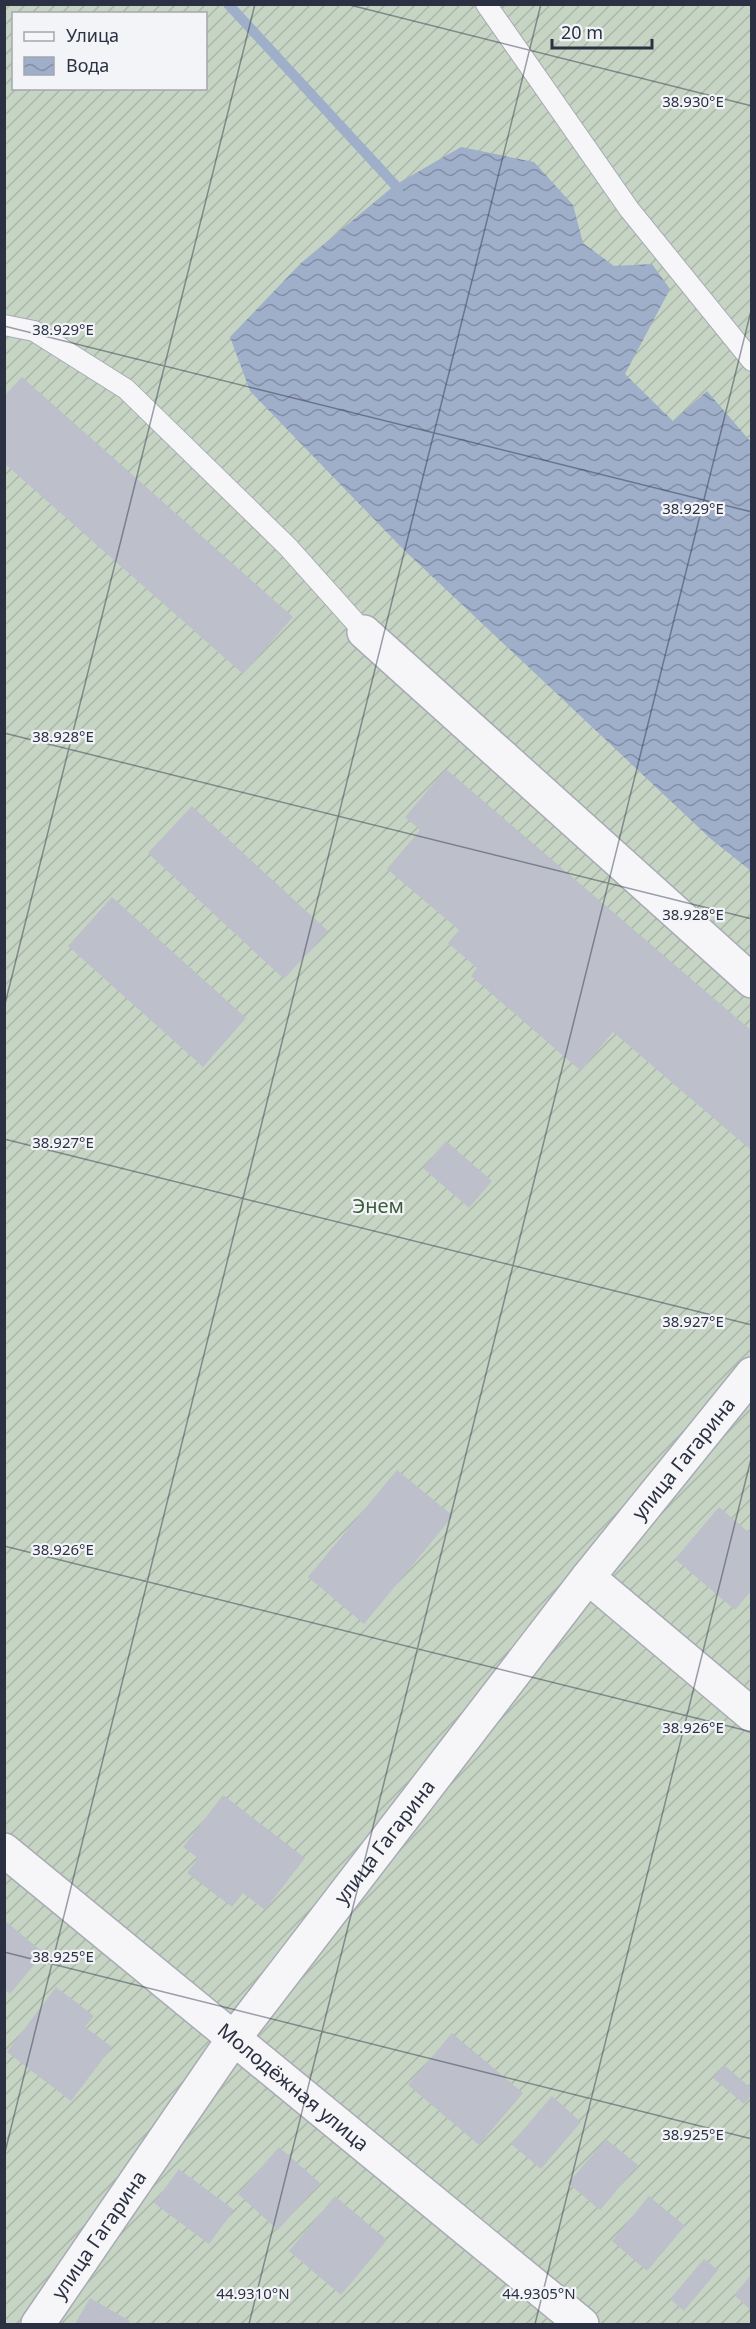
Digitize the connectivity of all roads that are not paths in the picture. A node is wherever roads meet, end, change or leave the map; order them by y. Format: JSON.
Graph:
{"nodes":[{"id":1,"x":486,"y":4,"type":"edge"},
{"id":2,"x":4,"y":325,"type":"edge"},
{"id":3,"x":752,"y":361,"type":"edge"},
{"id":4,"x":364,"y":632,"type":"joint"},
{"id":5,"x":752,"y":981,"type":"edge"},
{"id":6,"x":752,"y":1374,"type":"edge"},
{"id":7,"x":588,"y":1577,"type":"junction"},
{"id":8,"x":752,"y":1715,"type":"edge"},
{"id":9,"x":4,"y":1850,"type":"edge"},
{"id":10,"x":234,"y":2038,"type":"junction"},
{"id":11,"x":38,"y":2325,"type":"edge"},
{"id":12,"x":582,"y":2325,"type":"edge"}],
"edges":[{"from":1,"to":3,"type":"lane"},
{"from":2,"to":4,"type":"lane"},
{"from":4,"to":5,"type":"street"},
{"from":6,"to":7,"type":"street","name":"улица Гагарина"},
{"from":7,"to":8,"type":"street"},
{"from":7,"to":10,"type":"street","name":"улица Гагарина"},
{"from":9,"to":10,"type":"street","name":"Молодёжная улица"},
{"from":10,"to":11,"type":"street","name":"улица Гагарина"},
{"from":10,"to":12,"type":"street","name":"Молодёжная улица"}]}
